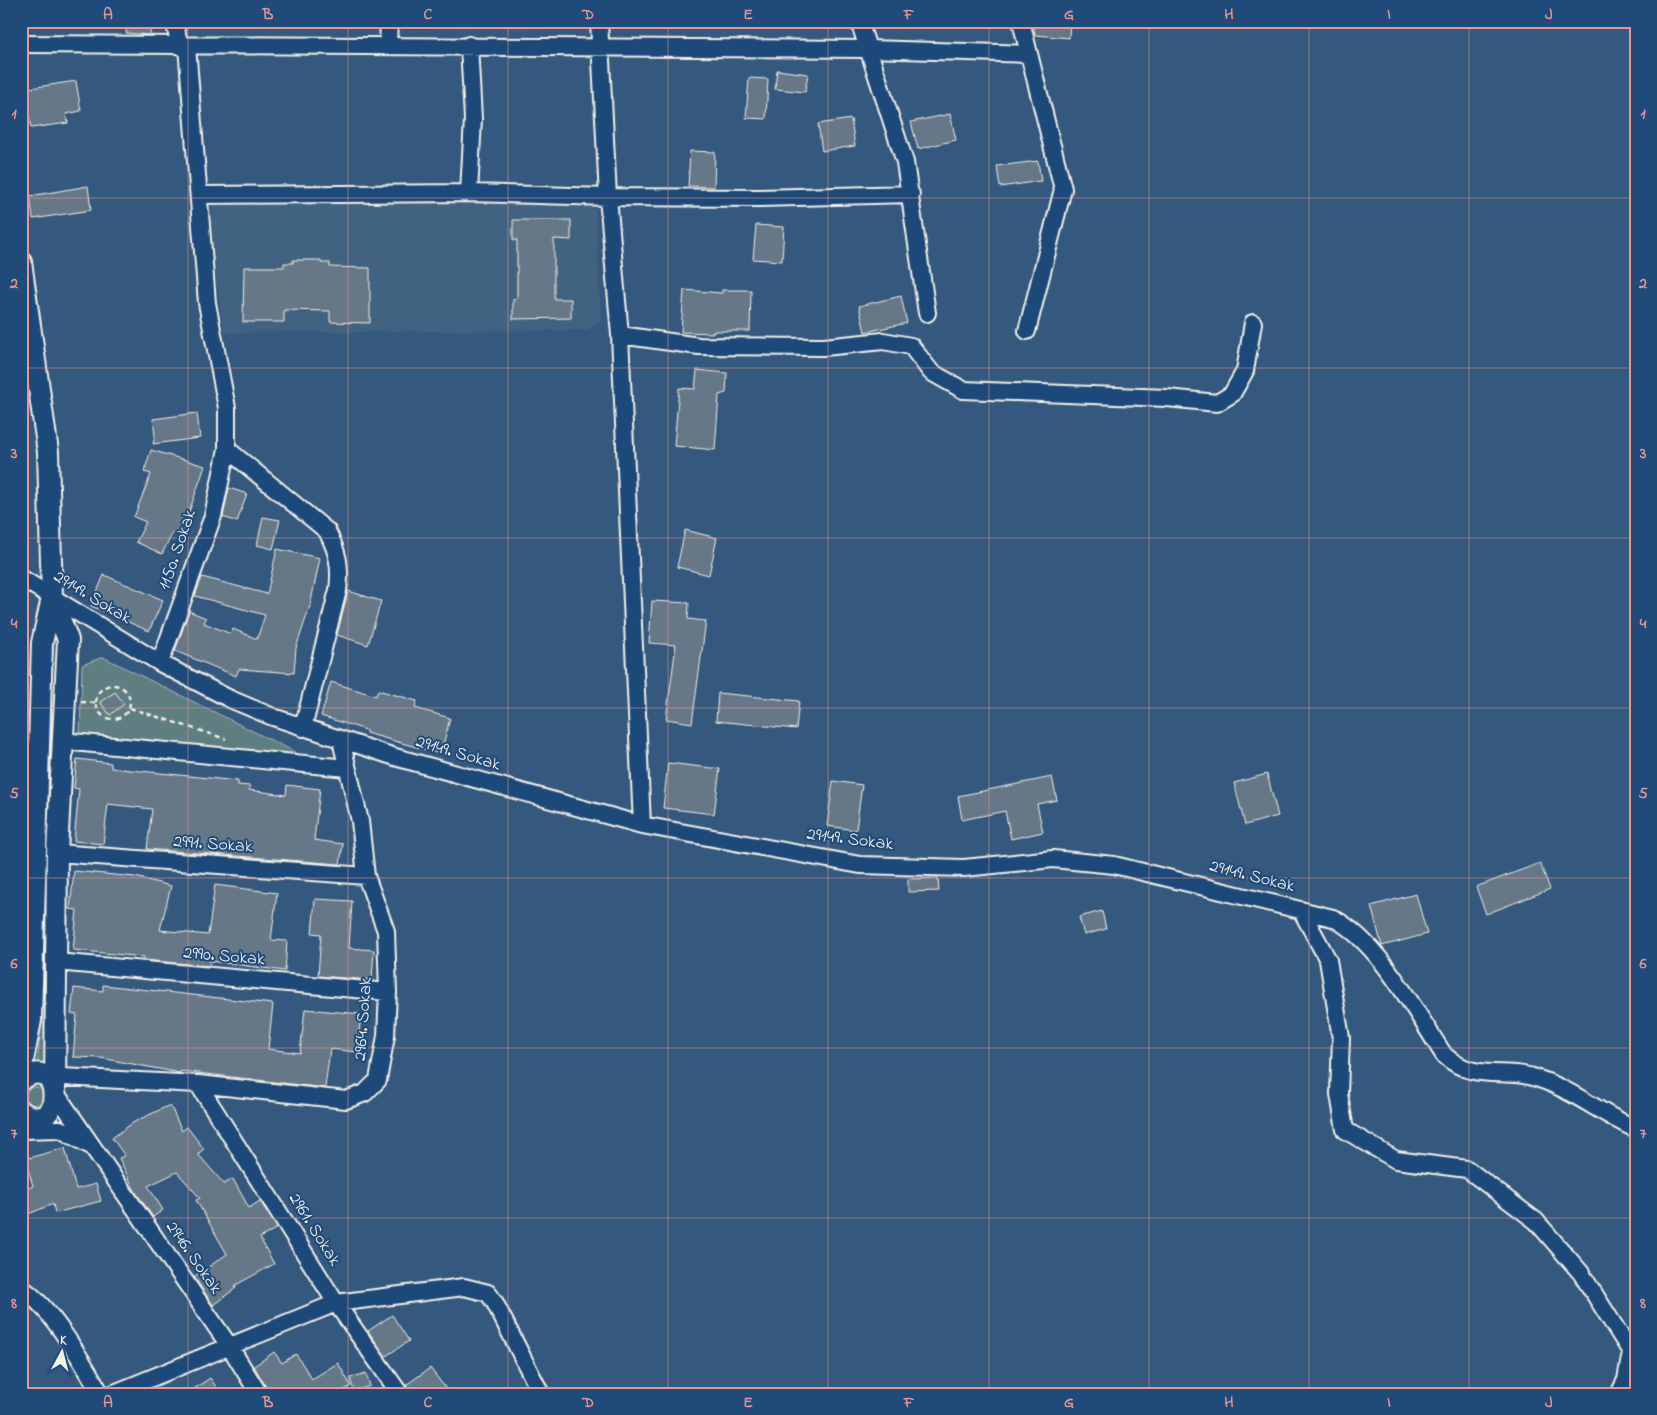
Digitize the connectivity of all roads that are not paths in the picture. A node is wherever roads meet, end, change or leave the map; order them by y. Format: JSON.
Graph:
{"nodes":[{"id":1,"x":174,"y":21,"type":"edge"},
{"id":2,"x":388,"y":21,"type":"edge"},
{"id":3,"x":599,"y":21,"type":"edge"},
{"id":4,"x":859,"y":21,"type":"edge"},
{"id":5,"x":1020,"y":21,"type":"edge"},
{"id":6,"x":21,"y":44,"type":"edge"},
{"id":7,"x":388,"y":44,"type":"junction"},
{"id":8,"x":469,"y":45,"type":"junction"},
{"id":9,"x":184,"y":46,"type":"junction"},
{"id":10,"x":599,"y":46,"type":"junction"},
{"id":11,"x":869,"y":48,"type":"junction"},
{"id":12,"x":1029,"y":54,"type":"junction"},
{"id":13,"x":469,"y":193,"type":"junction"},
{"id":14,"x":911,"y":194,"type":"junction"},
{"id":15,"x":198,"y":195,"type":"junction"},
{"id":16,"x":608,"y":198,"type":"junction"},
{"id":17,"x":21,"y":262,"type":"edge"},
{"id":18,"x":25,"y":303,"type":"edge"},
{"id":19,"x":927,"y":313,"type":"dead end"},
{"id":20,"x":1253,"y":323,"type":"dead end"},
{"id":21,"x":1027,"y":330,"type":"dead end"},
{"id":22,"x":620,"y":335,"type":"junction"},
{"id":23,"x":227,"y":449,"type":"junction"},
{"id":24,"x":21,"y":578,"type":"edge"},
{"id":25,"x":52,"y":598,"type":"junction"},
{"id":26,"x":160,"y":663,"type":"junction"},
{"id":27,"x":303,"y":728,"type":"junction"},
{"id":28,"x":341,"y":740,"type":"junction"},
{"id":29,"x":62,"y":741,"type":"junction"},
{"id":30,"x":347,"y":768,"type":"junction"},
{"id":31,"x":642,"y":825,"type":"junction"},
{"id":32,"x":57,"y":853,"type":"junction"},
{"id":33,"x":366,"y":876,"type":"junction"},
{"id":34,"x":1302,"y":910,"type":"junction"},
{"id":35,"x":56,"y":962,"type":"junction"},
{"id":36,"x":388,"y":992,"type":"junction"},
{"id":37,"x":26,"y":1019,"type":"edge"},
{"id":38,"x":38,"y":1079,"type":"edge"},
{"id":39,"x":198,"y":1084,"type":"junction"},
{"id":40,"x":21,"y":1111,"type":"edge"},
{"id":41,"x":42,"y":1115,"type":"junction"},
{"id":42,"x":21,"y":1129,"type":"edge"},
{"id":43,"x":60,"y":1129,"type":"junction"},
{"id":44,"x":1636,"y":1129,"type":"edge"},
{"id":45,"x":91,"y":1146,"type":"junction"},
{"id":46,"x":21,"y":1288,"type":"edge"},
{"id":47,"x":336,"y":1303,"type":"junction"},
{"id":48,"x":230,"y":1346,"type":"junction"},
{"id":49,"x":101,"y":1394,"type":"edge"},
{"id":50,"x":112,"y":1394,"type":"edge"},
{"id":51,"x":259,"y":1394,"type":"edge"},
{"id":52,"x":400,"y":1394,"type":"edge"},
{"id":53,"x":541,"y":1394,"type":"edge"},
{"id":54,"x":1619,"y":1394,"type":"edge"}],
"edges":[{"from":1,"to":9,"type":"street","name":"1150. Sokak"},
{"from":2,"to":7,"type":"street"},
{"from":3,"to":10,"type":"street"},
{"from":4,"to":11,"type":"street"},
{"from":5,"to":12,"type":"street"},
{"from":6,"to":9,"type":"street"},
{"from":7,"to":8,"type":"street"},
{"from":7,"to":9,"type":"street"},
{"from":8,"to":10,"type":"street"},
{"from":8,"to":13,"type":"street"},
{"from":9,"to":15,"type":"street","name":"1150. Sokak"},
{"from":10,"to":11,"type":"street"},
{"from":10,"to":16,"type":"street"},
{"from":11,"to":12,"type":"street"},
{"from":11,"to":14,"type":"street"},
{"from":12,"to":21,"type":"street"},
{"from":13,"to":15,"type":"street"},
{"from":13,"to":16,"type":"street"},
{"from":14,"to":16,"type":"street"},
{"from":14,"to":19,"type":"street"},
{"from":15,"to":23,"type":"street","name":"1150. Sokak"},
{"from":16,"to":22,"type":"street"},
{"from":17,"to":18,"type":"main road"},
{"from":18,"to":25,"type":"main road"},
{"from":20,"to":22,"type":"street"},
{"from":22,"to":31,"type":"street"},
{"from":23,"to":26,"type":"street","name":"1150. Sokak"},
{"from":23,"to":27,"type":"street"},
{"from":24,"to":25,"type":"street","name":"29149. Sokak"},
{"from":25,"to":26,"type":"street","name":"29149. Sokak"},
{"from":25,"to":29,"type":"main road"},
{"from":25,"to":37,"type":"main road"},
{"from":26,"to":27,"type":"street","name":"29149. Sokak"},
{"from":27,"to":28,"type":"street","name":"29149. Sokak"},
{"from":28,"to":30,"type":"street","name":"2964. Sokak"},
{"from":28,"to":31,"type":"street","name":"29149. Sokak"},
{"from":29,"to":30,"type":"street"},
{"from":29,"to":32,"type":"main road"},
{"from":30,"to":33,"type":"street","name":"2964. Sokak"},
{"from":31,"to":34,"type":"street","name":"29149. Sokak"},
{"from":32,"to":33,"type":"street","name":"2991. Sokak"},
{"from":32,"to":35,"type":"main road"},
{"from":33,"to":36,"type":"street","name":"2964. Sokak"},
{"from":34,"to":44,"type":"street","name":"29149. Sokak"},
{"from":34,"to":54,"type":"street"},
{"from":35,"to":36,"type":"street","name":"2990. Sokak"},
{"from":35,"to":38,"type":"main road"},
{"from":36,"to":39,"type":"street","name":"2964. Sokak"},
{"from":37,"to":38,"type":"main road"},
{"from":38,"to":39,"type":"street","name":"2964. Sokak"},
{"from":38,"to":41,"type":"main road"},
{"from":38,"to":45,"type":"street","name":"2946. Sokak"},
{"from":39,"to":47,"type":"street","name":"2961. Sokak"},
{"from":40,"to":41,"type":"main road"},
{"from":41,"to":42,"type":"main road"},
{"from":41,"to":43,"type":"street"},
{"from":42,"to":43,"type":"street"},
{"from":43,"to":45,"type":"street"},
{"from":45,"to":48,"type":"street","name":"2946. Sokak"},
{"from":46,"to":49,"type":"street"},
{"from":47,"to":48,"type":"street"},
{"from":47,"to":52,"type":"street","name":"2961. Sokak"},
{"from":47,"to":53,"type":"street"},
{"from":48,"to":50,"type":"street"},
{"from":48,"to":51,"type":"street","name":"2946. Sokak"}]}
